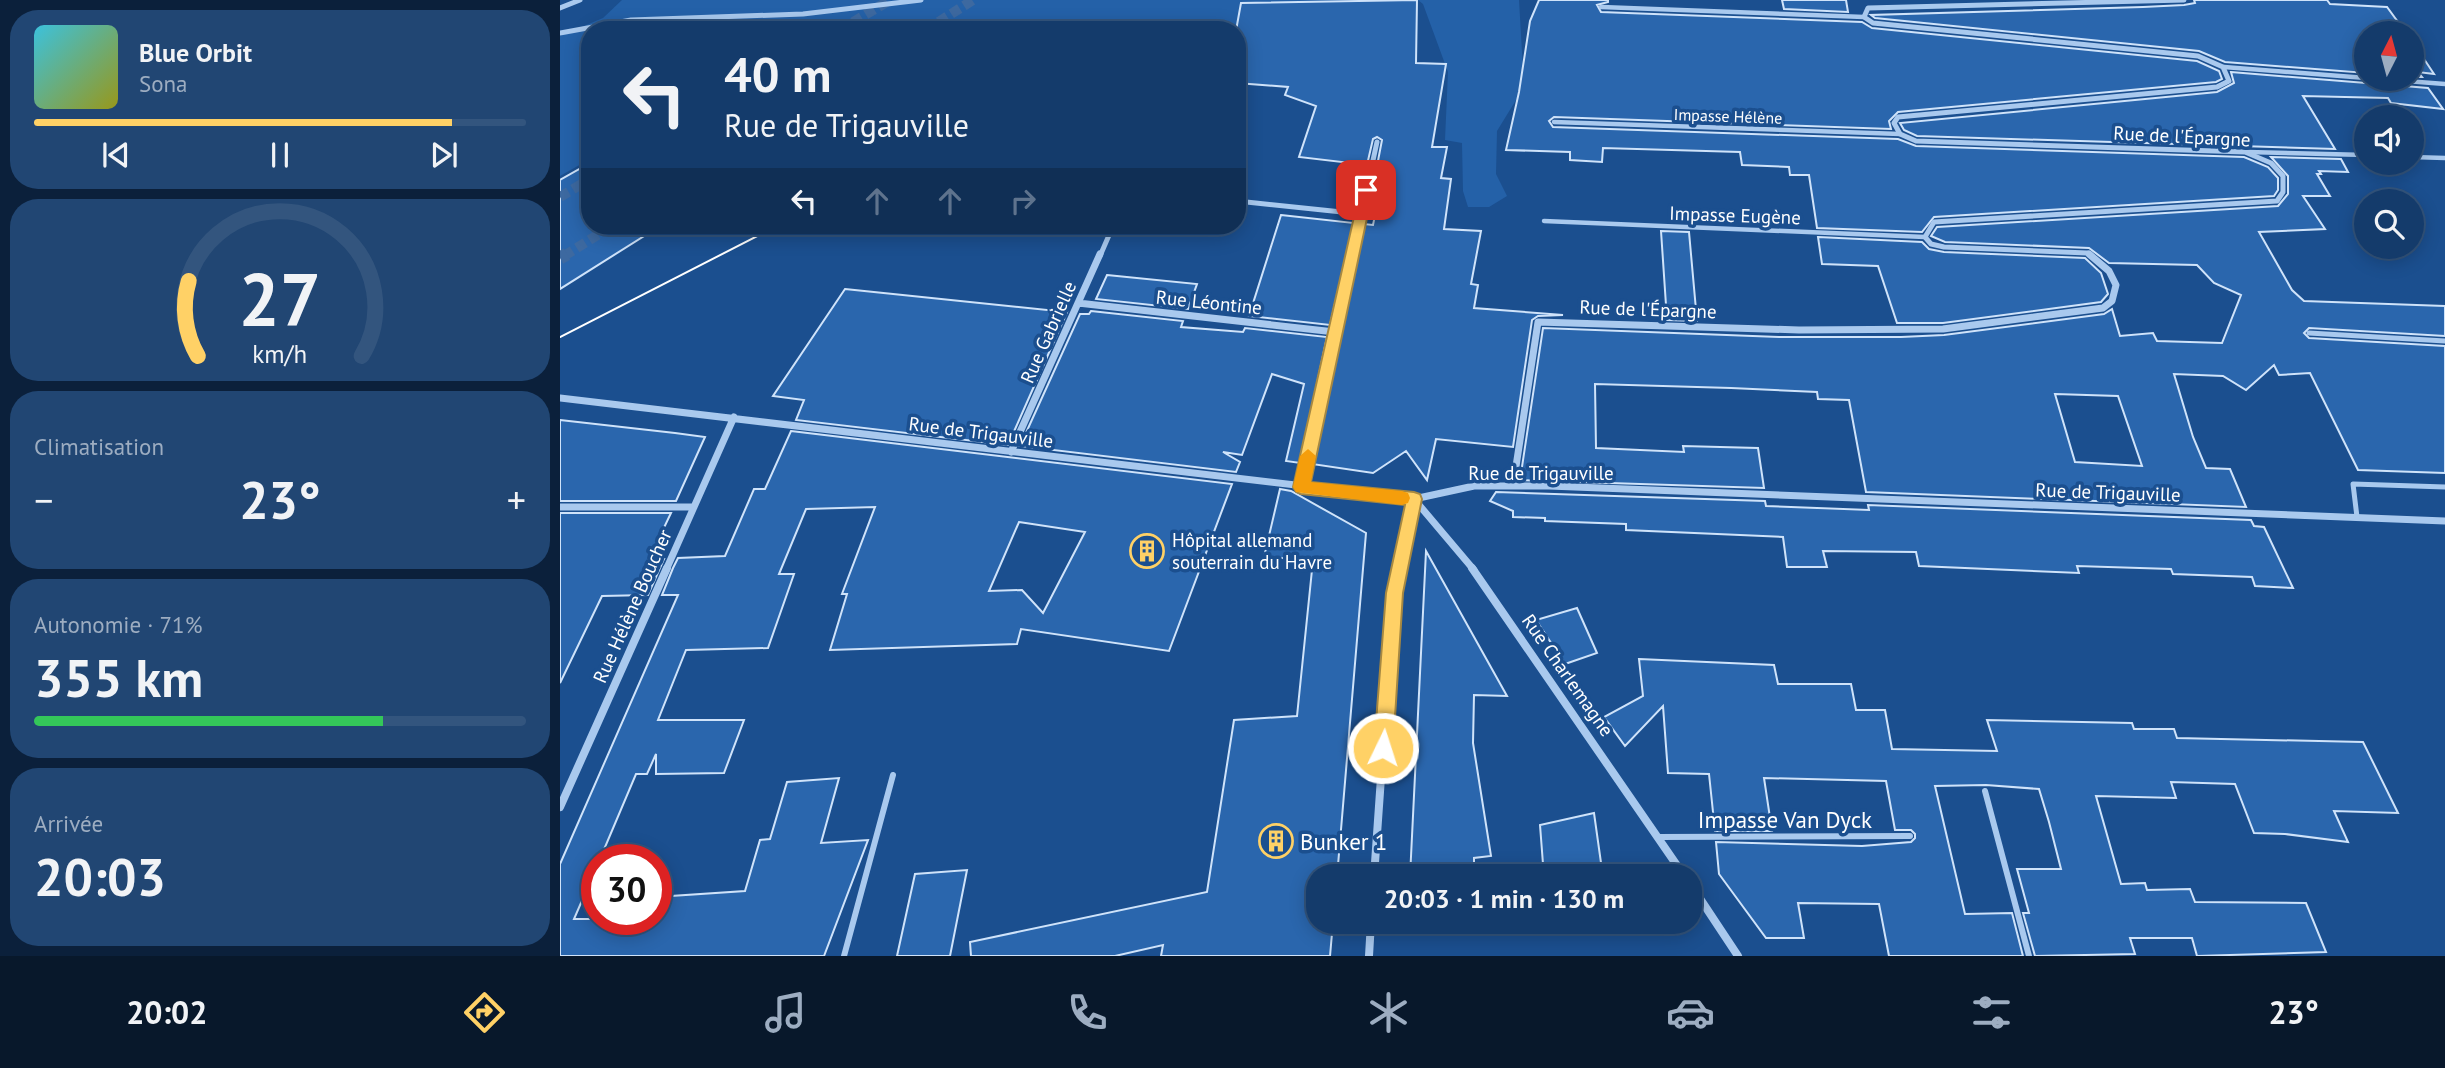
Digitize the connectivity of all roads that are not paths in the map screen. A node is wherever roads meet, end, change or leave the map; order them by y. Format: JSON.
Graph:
{"nodes":[{"id":1,"x":580,"y":0,"type":"edge"},
{"id":2,"x":921,"y":0,"type":"edge"},
{"id":3,"x":2184,"y":0,"type":"edge"},
{"id":4,"x":1601,"y":7,"type":"dead end"},
{"id":5,"x":560,"y":8,"type":"edge"},
{"id":6,"x":1864,"y":17,"type":"junction"},
{"id":7,"x":626,"y":21,"type":"edge"},
{"id":8,"x":581,"y":29,"type":"edge"},
{"id":9,"x":560,"y":33,"type":"edge"},
{"id":10,"x":2224,"y":66,"type":"junction"},
{"id":11,"x":2354,"y":77,"type":"edge"},
{"id":12,"x":2424,"y":82,"type":"edge"},
{"id":13,"x":2445,"y":84,"type":"edge"},
{"id":14,"x":1555,"y":122,"type":"dead end"},
{"id":15,"x":1900,"y":134,"type":"junction"},
{"id":16,"x":1377,"y":142,"type":"dead end"},
{"id":17,"x":2245,"y":152,"type":"junction"},
{"id":18,"x":2354,"y":155,"type":"edge"},
{"id":19,"x":2424,"y":157,"type":"edge"},
{"id":20,"x":2445,"y":158,"type":"edge"},
{"id":21,"x":1246,"y":202,"type":"edge"},
{"id":22,"x":1361,"y":214,"type":"junction"},
{"id":23,"x":1544,"y":221,"type":"dead end"},
{"id":24,"x":1109,"y":235,"type":"edge"},
{"id":25,"x":1925,"y":237,"type":"junction"},
{"id":26,"x":1078,"y":303,"type":"junction"},
{"id":27,"x":1335,"y":332,"type":"junction"},
{"id":28,"x":2309,"y":333,"type":"dead end"},
{"id":29,"x":2445,"y":341,"type":"edge"},
{"id":30,"x":560,"y":398,"type":"edge"},
{"id":31,"x":734,"y":417,"type":"junction"},
{"id":32,"x":1011,"y":452,"type":"junction"},
{"id":33,"x":1513,"y":486,"type":"junction"},
{"id":34,"x":1301,"y":487,"type":"junction"},
{"id":35,"x":2445,"y":487,"type":"edge"},
{"id":36,"x":1414,"y":499,"type":"junction"},
{"id":37,"x":560,"y":507,"type":"edge"},
{"id":38,"x":694,"y":507,"type":"junction"},
{"id":39,"x":2357,"y":517,"type":"junction"},
{"id":40,"x":2445,"y":521,"type":"edge"},
{"id":41,"x":893,"y":775,"type":"dead end"},
{"id":42,"x":1985,"y":791,"type":"dead end"},
{"id":43,"x":560,"y":807,"type":"edge"},
{"id":44,"x":1910,"y":836,"type":"dead end"},
{"id":45,"x":1659,"y":837,"type":"junction"},
{"id":46,"x":1375,"y":864,"type":"edge"},
{"id":47,"x":1677,"y":864,"type":"edge"},
{"id":48,"x":1702,"y":902,"type":"edge"},
{"id":49,"x":1370,"y":934,"type":"edge"},
{"id":50,"x":844,"y":956,"type":"edge"},
{"id":51,"x":1368,"y":956,"type":"edge"},
{"id":52,"x":1738,"y":956,"type":"edge"},
{"id":53,"x":2029,"y":956,"type":"edge"}],
"edges":[{"from":1,"to":5,"type":"street"},
{"from":2,"to":7,"type":"street"},
{"from":3,"to":6,"type":"street"},
{"from":4,"to":6,"type":"lane"},
{"from":6,"to":10,"type":"street"},
{"from":8,"to":9,"type":"street"},
{"from":10,"to":11,"type":"lane"},
{"from":10,"to":15,"type":"street","name":"Rue de l'Épargne"},
{"from":12,"to":13,"type":"lane"},
{"from":14,"to":15,"type":"lane","name":"Impasse Hélène"},
{"from":15,"to":17,"type":"street","name":"Rue de l'Épargne"},
{"from":16,"to":22,"type":"street"},
{"from":17,"to":18,"type":"lane"},
{"from":17,"to":25,"type":"street","name":"Rue de l'Épargne"},
{"from":19,"to":20,"type":"lane"},
{"from":21,"to":22,"type":"street"},
{"from":22,"to":27,"type":"street"},
{"from":23,"to":25,"type":"lane","name":"Impasse Eugène"},
{"from":24,"to":26,"type":"street","name":"Rue Gabrielle"},
{"from":25,"to":33,"type":"street","name":"Rue de l'Épargne"},
{"from":26,"to":27,"type":"street","name":"Rue Léontine"},
{"from":26,"to":32,"type":"street","name":"Rue Gabrielle"},
{"from":27,"to":34,"type":"street"},
{"from":28,"to":29,"type":"lane"},
{"from":30,"to":31,"type":"street","name":"Rue de Trigauville"},
{"from":31,"to":32,"type":"street","name":"Rue de Trigauville"},
{"from":31,"to":38,"type":"street","name":"Rue Hélène Boucher"},
{"from":32,"to":34,"type":"street","name":"Rue de Trigauville"},
{"from":33,"to":36,"type":"street","name":"Rue de Trigauville"},
{"from":33,"to":39,"type":"street","name":"Rue de Trigauville"},
{"from":34,"to":36,"type":"street","name":"Rue de Trigauville"},
{"from":35,"to":39,"type":"lane"},
{"from":36,"to":45,"type":"street","name":"Rue Charlemagne"},
{"from":36,"to":46,"type":"street"},
{"from":37,"to":38,"type":"street"},
{"from":38,"to":43,"type":"street","name":"Rue Hélène Boucher"},
{"from":39,"to":40,"type":"street","name":"Rue de Trigauville"},
{"from":41,"to":50,"type":"lane"},
{"from":42,"to":53,"type":"lane"},
{"from":44,"to":45,"type":"lane","name":"Impasse Van Dyck"},
{"from":45,"to":47,"type":"street","name":"Rue Charlemagne"},
{"from":48,"to":52,"type":"street"},
{"from":49,"to":51,"type":"street"}]}
